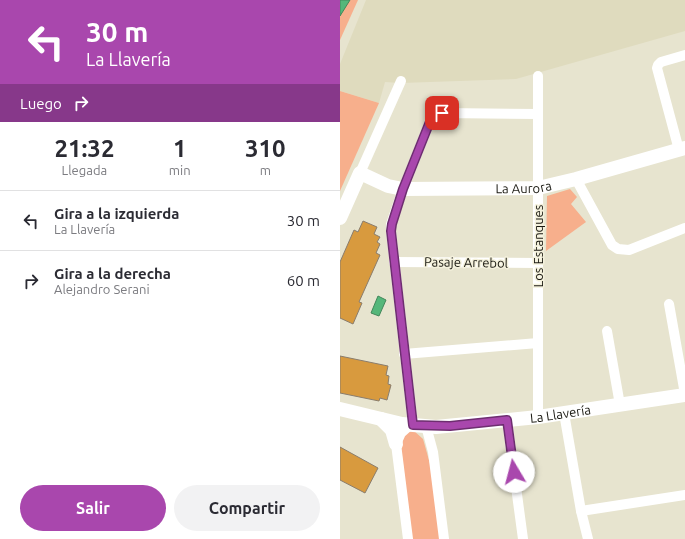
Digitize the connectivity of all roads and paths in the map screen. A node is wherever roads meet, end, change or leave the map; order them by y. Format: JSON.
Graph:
{"nodes":[{"id":1,"x":685,"y":55,"type":"edge"},
{"id":2,"x":538,"y":76,"type":"dead end"},
{"id":3,"x":401,"y":80,"type":"dead end"},
{"id":4,"x":538,"y":114,"type":"junction"},
{"id":5,"x":682,"y":149,"type":"edge"},
{"id":6,"x":360,"y":173,"type":"junction"},
{"id":7,"x":576,"y":179,"type":"junction"},
{"id":8,"x":538,"y":188,"type":"junction"},
{"id":9,"x":403,"y":189,"type":"junction"},
{"id":10,"x":340,"y":218,"type":"edge"},
{"id":11,"x":685,"y":228,"type":"edge"},
{"id":12,"x":394,"y":262,"type":"junction"},
{"id":13,"x":538,"y":263,"type":"junction"},
{"id":14,"x":669,"y":304,"type":"dead end"},
{"id":15,"x":607,"y":331,"type":"dead end"},
{"id":16,"x":538,"y":343,"type":"junction"},
{"id":17,"x":404,"y":354,"type":"junction"},
{"id":18,"x":685,"y":395,"type":"edge"},
{"id":19,"x":620,"y":405,"type":"junction"},
{"id":20,"x":340,"y":409,"type":"edge"},
{"id":21,"x":564,"y":413,"type":"junction"},
{"id":22,"x":538,"y":417,"type":"junction"},
{"id":23,"x":381,"y":419,"type":"junction"},
{"id":24,"x":507,"y":420,"type":"junction"},
{"id":25,"x":417,"y":426,"type":"junction"},
{"id":26,"x":396,"y":444,"type":"junction"},
{"id":27,"x":685,"y":495,"type":"edge"},
{"id":28,"x":581,"y":511,"type":"junction"},
{"id":29,"x":408,"y":539,"type":"edge"},
{"id":30,"x":444,"y":539,"type":"edge"},
{"id":31,"x":523,"y":539,"type":"edge"},
{"id":32,"x":588,"y":539,"type":"edge"}],
"edges":[{"from":1,"to":5,"type":"street"},
{"from":2,"to":4,"type":"street","name":"Los Estanques"},
{"from":3,"to":6,"type":"street"},
{"from":4,"to":8,"type":"street","name":"Los Estanques"},
{"from":4,"to":9,"type":"street"},
{"from":5,"to":7,"type":"street","name":"La Aurora"},
{"from":6,"to":9,"type":"street","name":"La Aurora"},
{"from":6,"to":10,"type":"street"},
{"from":7,"to":8,"type":"street","name":"La Aurora"},
{"from":7,"to":11,"type":"street"},
{"from":8,"to":9,"type":"street","name":"La Aurora"},
{"from":8,"to":13,"type":"street","name":"Los Estanques"},
{"from":9,"to":12,"type":"street"},
{"from":12,"to":13,"type":"street","name":"Pasaje Arrebol"},
{"from":12,"to":17,"type":"street"},
{"from":13,"to":16,"type":"street","name":"Los Estanques"},
{"from":14,"to":18,"type":"street"},
{"from":15,"to":19,"type":"street"},
{"from":16,"to":17,"type":"street"},
{"from":16,"to":22,"type":"street","name":"Los Estanques"},
{"from":17,"to":25,"type":"street"},
{"from":18,"to":19,"type":"street","name":"La Llavería"},
{"from":19,"to":21,"type":"street","name":"La Llavería"},
{"from":20,"to":23,"type":"street","name":"La Llavería"},
{"from":21,"to":22,"type":"street","name":"La Llavería"},
{"from":21,"to":28,"type":"street"},
{"from":22,"to":24,"type":"street","name":"La Llavería"},
{"from":23,"to":25,"type":"street","name":"La Llavería"},
{"from":23,"to":26,"type":"street"},
{"from":24,"to":25,"type":"street","name":"La Llavería"},
{"from":24,"to":31,"type":"street"},
{"from":25,"to":26,"type":"street"},
{"from":25,"to":30,"type":"street"},
{"from":26,"to":29,"type":"street"},
{"from":27,"to":28,"type":"street"},
{"from":28,"to":32,"type":"street"}]}
